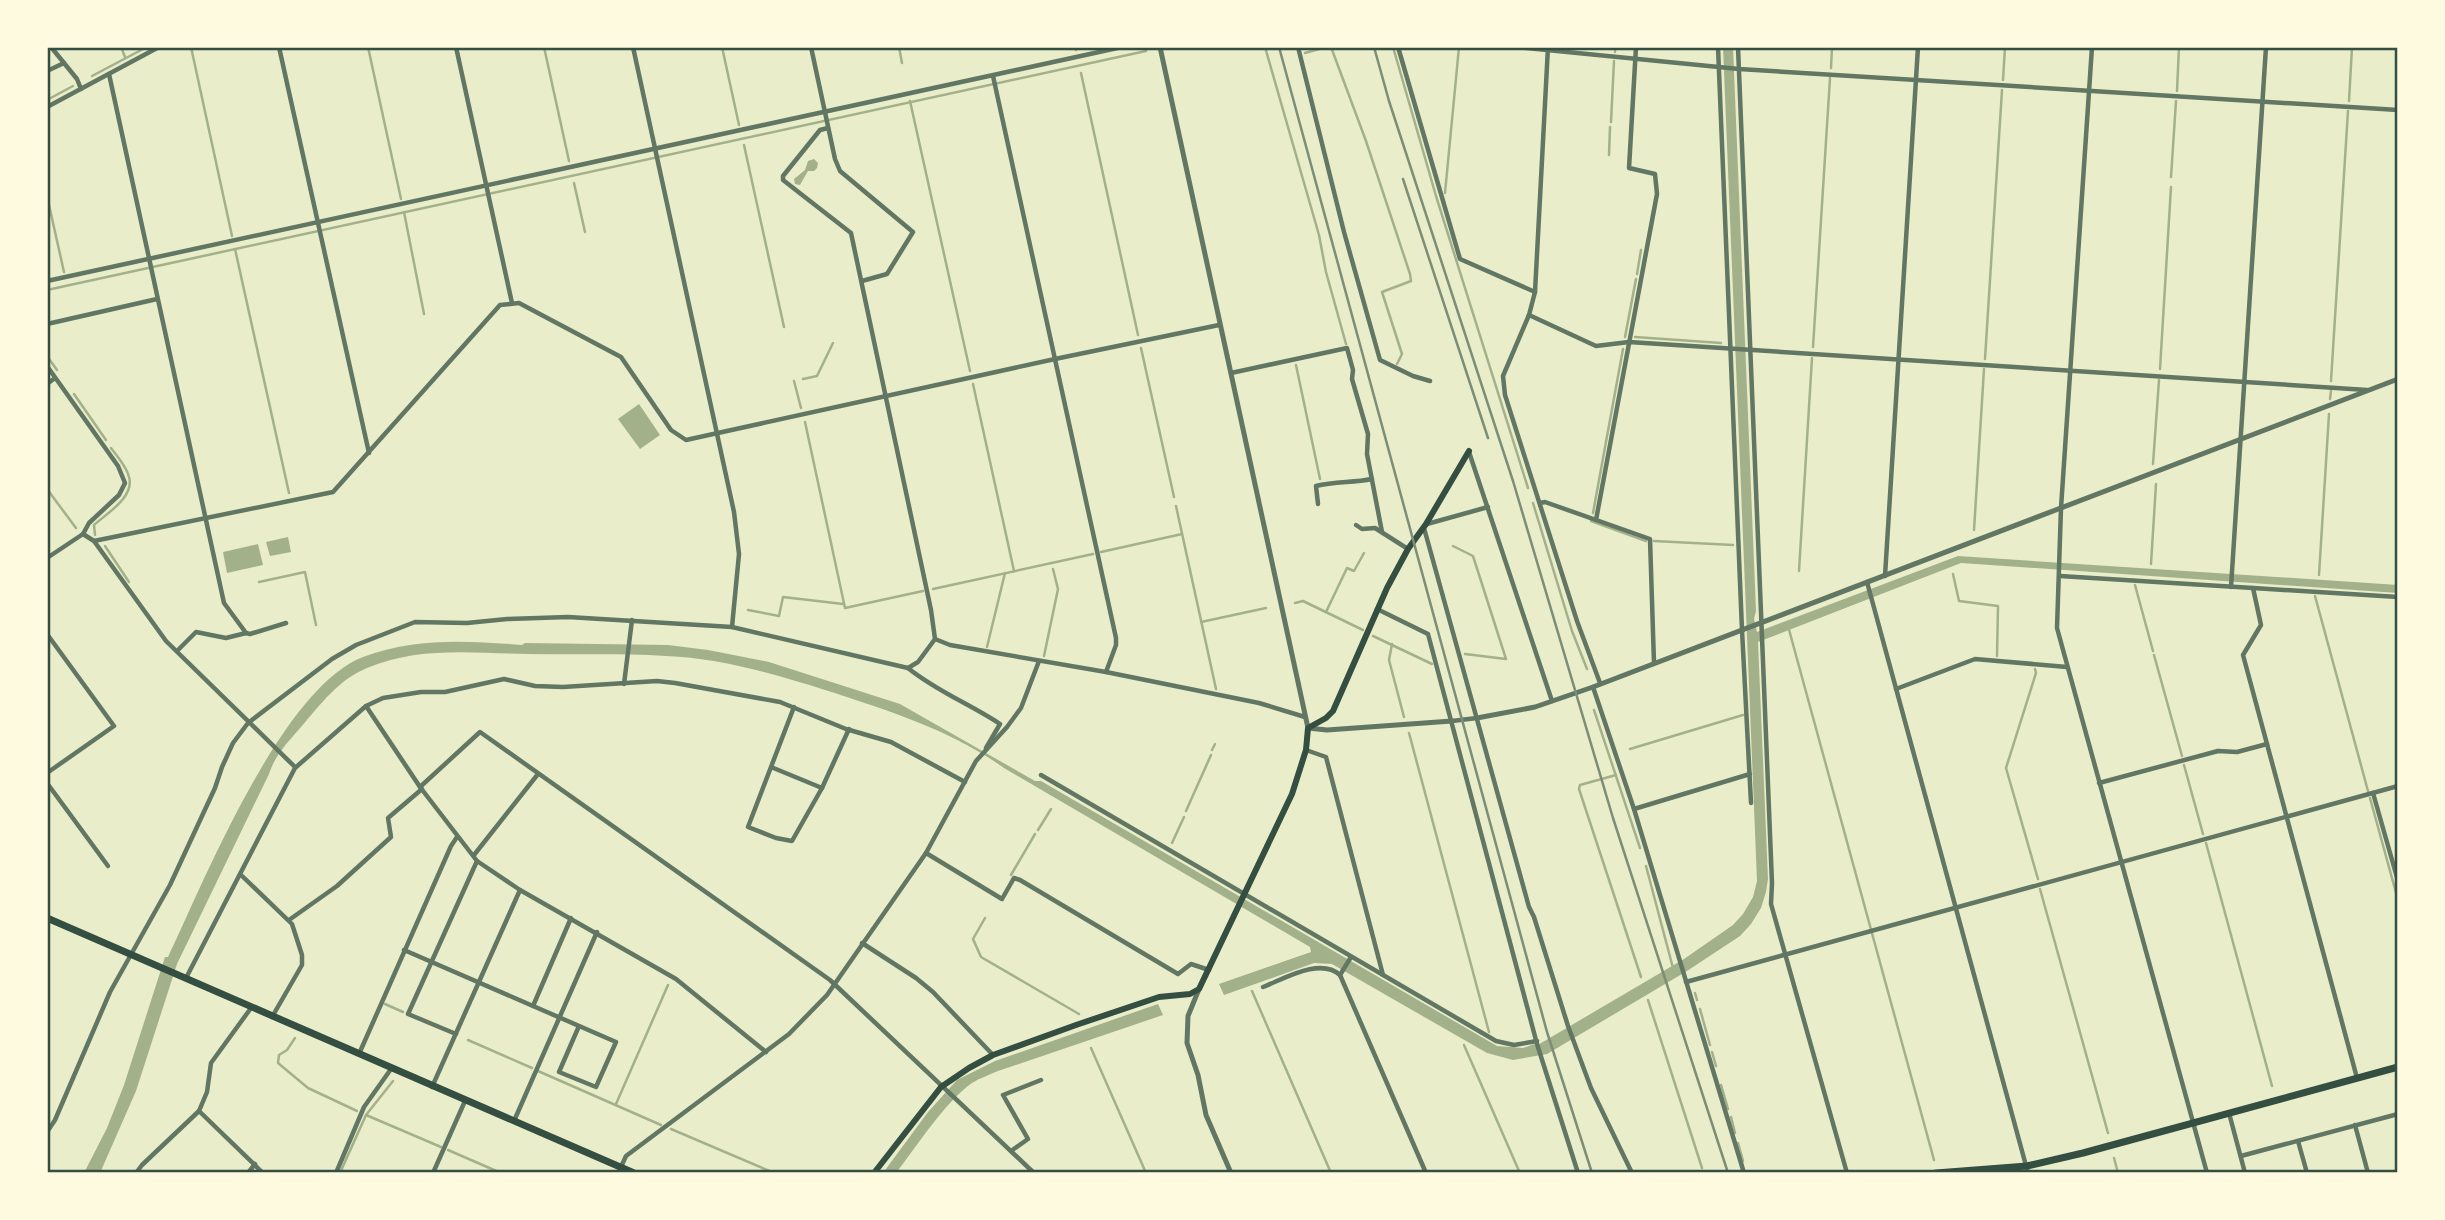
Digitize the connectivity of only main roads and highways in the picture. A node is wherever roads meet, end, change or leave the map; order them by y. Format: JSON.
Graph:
{"nodes":[{"id":1,"x":1469,"y":451,"type":"road end"},
{"id":2,"x":47,"y":918,"type":"edge"},
{"id":3,"x":2398,"y":1066,"type":"edge"},
{"id":4,"x":2027,"y":1169,"type":"edge"},
{"id":5,"x":620,"y":1170,"type":"edge"},
{"id":6,"x":634,"y":1173,"type":"edge"},
{"id":7,"x":874,"y":1173,"type":"edge"},
{"id":8,"x":1936,"y":1173,"type":"edge"}],
"edges":[{"from":1,"to":7,"type":"main road"},
{"from":2,"to":5,"type":"main road"},
{"from":3,"to":4,"type":"main road"},
{"from":4,"to":8,"type":"main road"},
{"from":5,"to":6,"type":"main road"}]}
